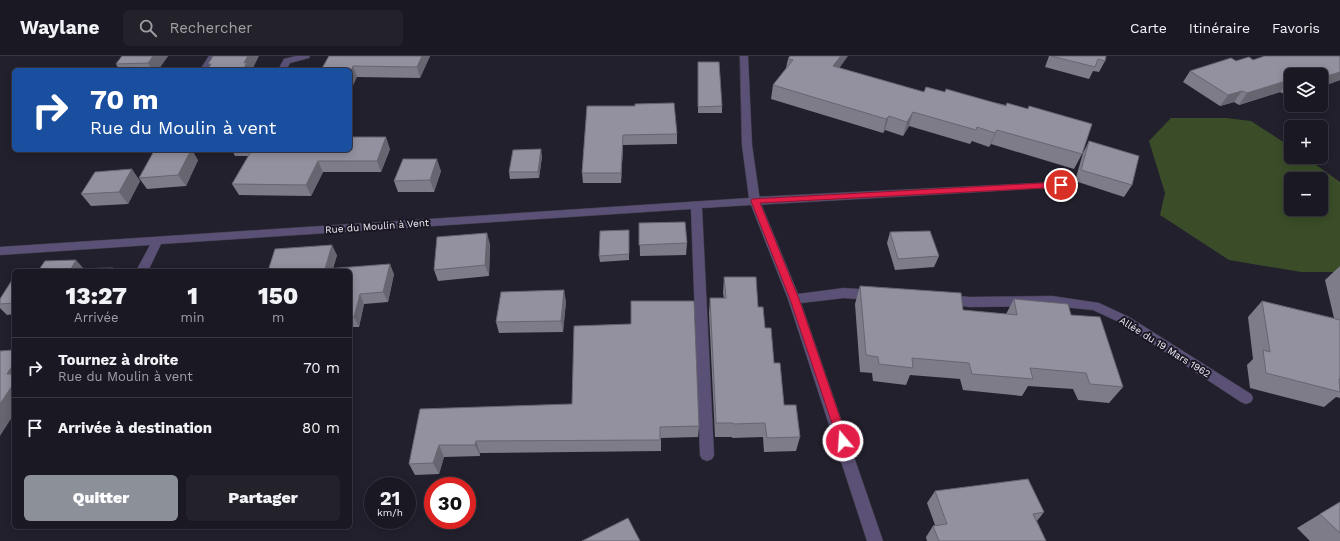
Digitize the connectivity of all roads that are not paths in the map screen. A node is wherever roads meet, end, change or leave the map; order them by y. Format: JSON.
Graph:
{"nodes":[{"id":1,"x":213,"y":56,"type":"edge"},
{"id":2,"x":306,"y":56,"type":"edge"},
{"id":3,"x":744,"y":56,"type":"edge"},
{"id":4,"x":205,"y":68,"type":"edge"},
{"id":5,"x":283,"y":68,"type":"edge"},
{"id":6,"x":1061,"y":185,"type":"dead end"},
{"id":7,"x":755,"y":201,"type":"junction"},
{"id":8,"x":696,"y":205,"type":"junction"},
{"id":9,"x":158,"y":240,"type":"junction"},
{"id":10,"x":0,"y":251,"type":"edge"},
{"id":11,"x":143,"y":269,"type":"edge"},
{"id":12,"x":883,"y":296,"type":"edge"},
{"id":13,"x":794,"y":299,"type":"junction"},
{"id":14,"x":938,"y":299,"type":"edge"},
{"id":15,"x":1246,"y":398,"type":"dead end"},
{"id":16,"x":707,"y":455,"type":"dead end"},
{"id":17,"x":875,"y":541,"type":"edge"}],
"edges":[{"from":1,"to":4,"type":"street"},
{"from":2,"to":5,"type":"street"},
{"from":3,"to":7,"type":"street"},
{"from":6,"to":7,"type":"street"},
{"from":7,"to":8,"type":"street","name":"Rue du Moulin à Vent"},
{"from":7,"to":13,"type":"street"},
{"from":8,"to":9,"type":"street","name":"Rue du Moulin à Vent"},
{"from":8,"to":16,"type":"street"},
{"from":9,"to":10,"type":"street","name":"Rue du Moulin à Vent"},
{"from":9,"to":11,"type":"street"},
{"from":12,"to":13,"type":"street"},
{"from":13,"to":17,"type":"street"},
{"from":14,"to":15,"type":"street","name":"Allée du 19 Mars 1962"}]}
